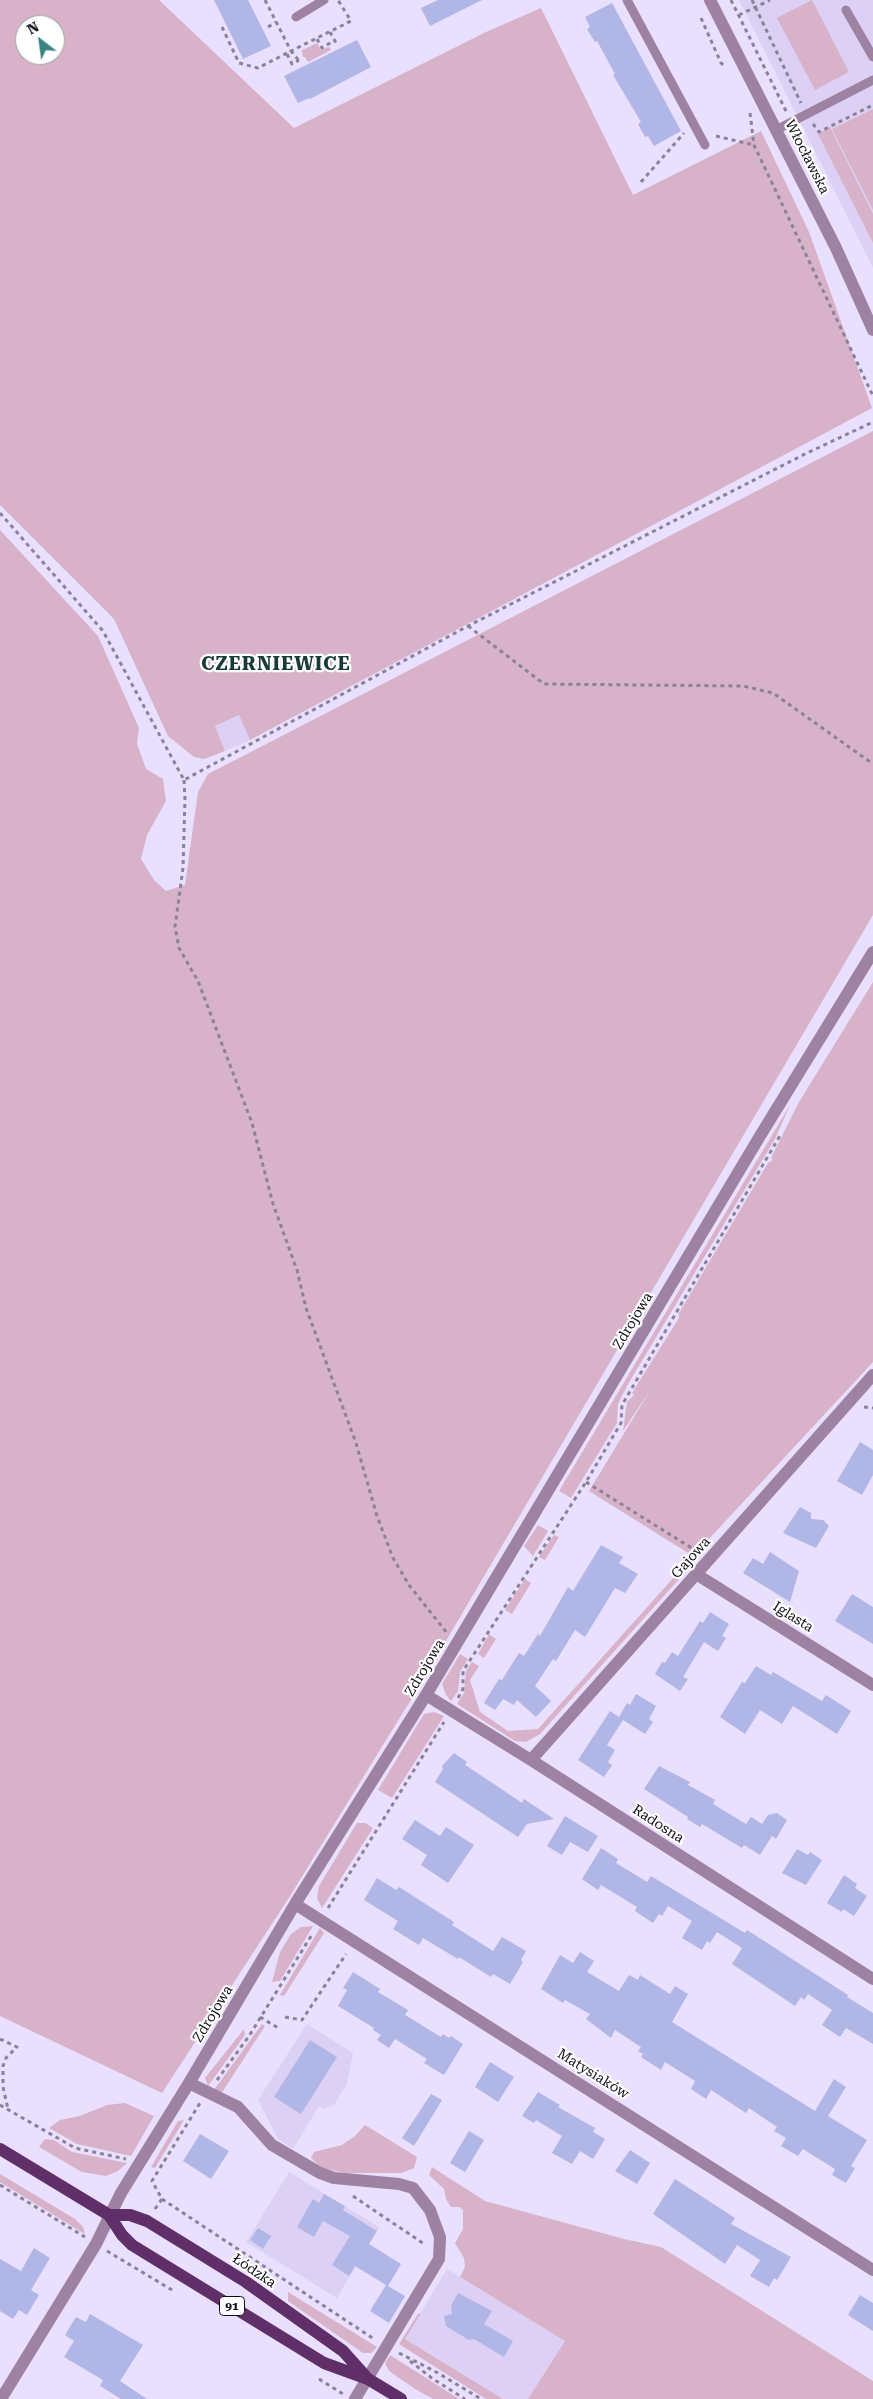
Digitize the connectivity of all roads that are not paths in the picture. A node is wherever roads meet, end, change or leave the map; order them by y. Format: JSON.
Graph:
{"nodes":[{"id":1,"x":324,"y":0,"type":"edge"},
{"id":2,"x":627,"y":0,"type":"edge"},
{"id":3,"x":710,"y":0,"type":"edge"},
{"id":4,"x":846,"y":10,"type":"dead end"},
{"id":5,"x":296,"y":16,"type":"dead end"},
{"id":6,"x":873,"y":56,"type":"edge"},
{"id":7,"x":873,"y":80,"type":"edge"},
{"id":8,"x":776,"y":130,"type":"junction"},
{"id":9,"x":705,"y":145,"type":"dead end"},
{"id":10,"x":873,"y":330,"type":"edge"},
{"id":11,"x":873,"y":952,"type":"edge"},
{"id":12,"x":873,"y":1375,"type":"edge"},
{"id":13,"x":868,"y":1389,"type":"edge"},
{"id":14,"x":696,"y":1574,"type":"junction"},
{"id":15,"x":873,"y":1685,"type":"edge"},
{"id":16,"x":426,"y":1695,"type":"junction"},
{"id":17,"x":531,"y":1760,"type":"junction"},
{"id":18,"x":296,"y":1904,"type":"junction"},
{"id":19,"x":873,"y":1979,"type":"edge"},
{"id":20,"x":189,"y":2084,"type":"junction"},
{"id":21,"x":0,"y":2149,"type":"edge"},
{"id":22,"x":110,"y":2215,"type":"junction"},
{"id":23,"x":873,"y":2270,"type":"edge"},
{"id":24,"x":368,"y":2379,"type":"junction"},
{"id":25,"x":1,"y":2399,"type":"edge"},
{"id":26,"x":356,"y":2399,"type":"edge"},
{"id":27,"x":401,"y":2399,"type":"edge"}],
"edges":[{"from":1,"to":5,"type":"lane"},
{"from":2,"to":9,"type":"lane"},
{"from":3,"to":8,"type":"street","name":"Włocławska"},
{"from":4,"to":6,"type":"lane"},
{"from":7,"to":8,"type":"lane"},
{"from":8,"to":10,"type":"street","name":"Włocławska"},
{"from":11,"to":16,"type":"street","name":"Zdrojowa"},
{"from":12,"to":13,"type":"street","name":"Gajowa"},
{"from":13,"to":14,"type":"street","name":"Gajowa"},
{"from":14,"to":15,"type":"street","name":"Iglasta"},
{"from":14,"to":17,"type":"street","name":"Gajowa"},
{"from":16,"to":17,"type":"street","name":"Radosna"},
{"from":16,"to":18,"type":"street","name":"Zdrojowa"},
{"from":17,"to":19,"type":"street","name":"Radosna"},
{"from":18,"to":20,"type":"street","name":"Zdrojowa"},
{"from":18,"to":23,"type":"street","name":"Matysiaków"},
{"from":20,"to":22,"type":"street","name":"Zdrojowa"},
{"from":20,"to":24,"type":"street"},
{"from":21,"to":22,"type":"main road","name":"Łódzka","number":"91"},
{"from":22,"to":24,"type":"main road","name":"Łódzka","number":"91"},
{"from":22,"to":24,"type":"main road","name":"Łódzka","number":"91"},
{"from":22,"to":25,"type":"street","name":"Zdrojowa"},
{"from":24,"to":26,"type":"street"},
{"from":24,"to":27,"type":"main road","name":"Łódzka","number":"91"}]}
